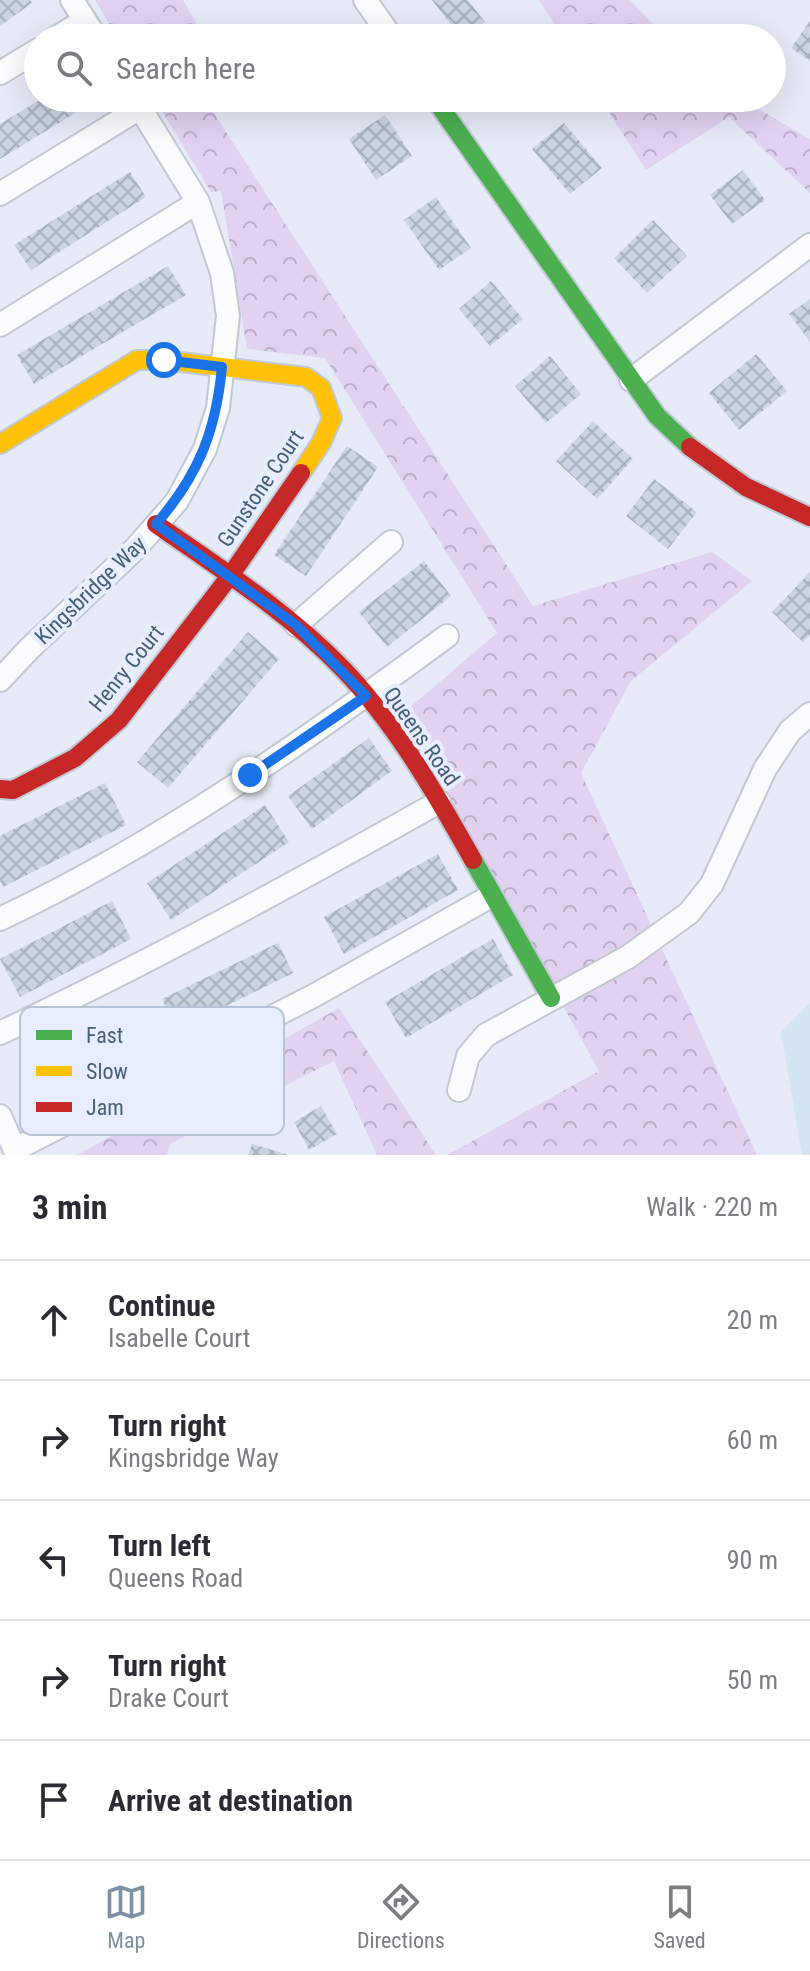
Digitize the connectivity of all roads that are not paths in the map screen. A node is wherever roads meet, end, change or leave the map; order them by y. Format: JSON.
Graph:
{"nodes":[{"id":1,"x":72,"y":0,"type":"edge"},
{"id":2,"x":365,"y":0,"type":"edge"},
{"id":3,"x":88,"y":24,"type":"edge"},
{"id":4,"x":382,"y":24,"type":"edge"},
{"id":5,"x":24,"y":58,"type":"edge"},
{"id":6,"x":0,"y":73,"type":"edge"},
{"id":7,"x":123,"y":112,"type":"edge"},
{"id":8,"x":143,"y":112,"type":"edge"},
{"id":9,"x":444,"y":112,"type":"edge"},
{"id":10,"x":0,"y":194,"type":"edge"},
{"id":11,"x":198,"y":202,"type":"junction"},
{"id":12,"x":810,"y":245,"type":"edge"},
{"id":13,"x":0,"y":325,"type":"edge"},
{"id":14,"x":222,"y":367,"type":"junction"},
{"id":15,"x":631,"y":380,"type":"junction"},
{"id":16,"x":0,"y":444,"type":"edge"},
{"id":17,"x":810,"y":517,"type":"edge"},
{"id":18,"x":156,"y":524,"type":"junction"},
{"id":19,"x":391,"y":542,"type":"dead end"},
{"id":20,"x":230,"y":576,"type":"junction"},
{"id":21,"x":296,"y":625,"type":"junction"},
{"id":22,"x":447,"y":636,"type":"dead end"},
{"id":23,"x":0,"y":680,"type":"edge"},
{"id":24,"x":366,"y":696,"type":"junction"},
{"id":25,"x":810,"y":714,"type":"edge"},
{"id":26,"x":0,"y":789,"type":"edge"},
{"id":27,"x":439,"y":802,"type":"junction"},
{"id":28,"x":491,"y":896,"type":"junction"},
{"id":29,"x":0,"y":919,"type":"edge"},
{"id":30,"x":551,"y":998,"type":"junction"},
{"id":31,"x":55,"y":1007,"type":"edge"},
{"id":32,"x":284,"y":1012,"type":"edge"},
{"id":33,"x":20,"y":1023,"type":"edge"},
{"id":34,"x":0,"y":1033,"type":"edge"},
{"id":35,"x":459,"y":1090,"type":"dead end"},
{"id":36,"x":0,"y":1116,"type":"edge"},
{"id":37,"x":52,"y":1135,"type":"edge"},
{"id":38,"x":18,"y":1153,"type":"edge"}],
"edges":[{"from":1,"to":3,"type":"street"},
{"from":2,"to":4,"type":"street"},
{"from":5,"to":6,"type":"street"},
{"from":7,"to":10,"type":"street"},
{"from":8,"to":11,"type":"street","name":"Kingsbridge Way"},
{"from":9,"to":15,"type":"street"},
{"from":11,"to":13,"type":"street"},
{"from":11,"to":14,"type":"street","name":"Kingsbridge Way"},
{"from":12,"to":15,"type":"street"},
{"from":14,"to":16,"type":"street"},
{"from":14,"to":18,"type":"street","name":"Kingsbridge Way"},
{"from":14,"to":20,"type":"street","name":"Gunstone Court"},
{"from":15,"to":17,"type":"street"},
{"from":18,"to":20,"type":"street","name":"Queens Road"},
{"from":18,"to":23,"type":"street","name":"Kingsbridge Way"},
{"from":19,"to":21,"type":"street"},
{"from":20,"to":21,"type":"street","name":"Queens Road"},
{"from":20,"to":26,"type":"street","name":"Henry Court"},
{"from":21,"to":24,"type":"street","name":"Queens Road"},
{"from":22,"to":24,"type":"street"},
{"from":24,"to":27,"type":"street","name":"Queens Road"},
{"from":24,"to":29,"type":"street"},
{"from":25,"to":30,"type":"street"},
{"from":27,"to":28,"type":"street","name":"Queens Road"},
{"from":27,"to":31,"type":"street"},
{"from":28,"to":30,"type":"street","name":"Queens Road"},
{"from":28,"to":32,"type":"street"},
{"from":30,"to":35,"type":"street"},
{"from":33,"to":34,"type":"street"},
{"from":36,"to":38,"type":"street"},
{"from":37,"to":38,"type":"street"}]}
